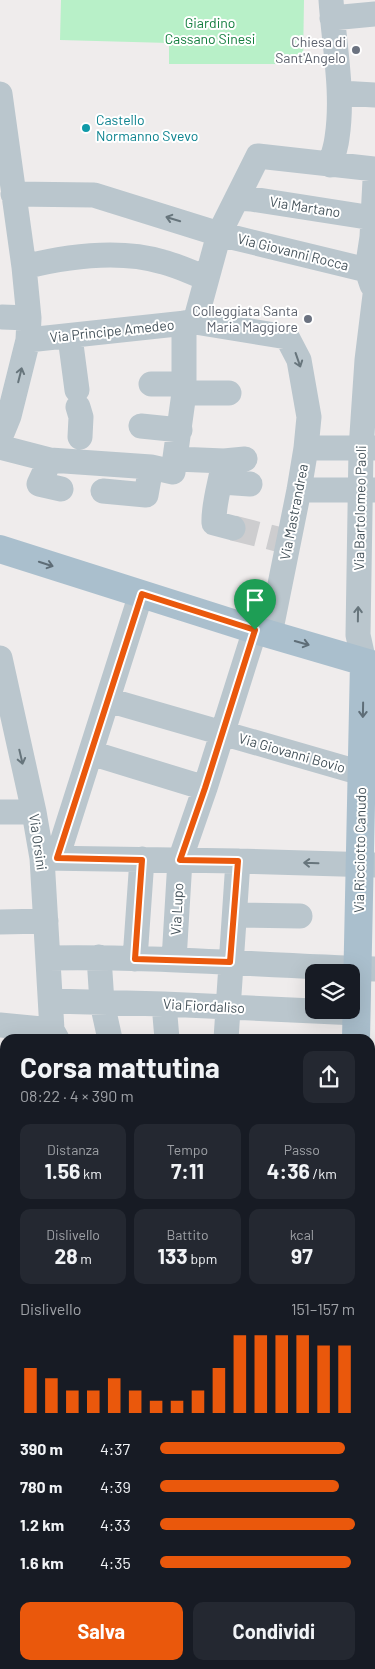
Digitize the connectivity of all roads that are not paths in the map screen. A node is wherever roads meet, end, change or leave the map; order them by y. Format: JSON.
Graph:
{"nodes":[{"id":1,"x":331,"y":9,"type":"edge"},
{"id":2,"x":375,"y":14,"type":"edge"},
{"id":3,"x":340,"y":93,"type":"junction"},
{"id":4,"x":0,"y":94,"type":"edge"},
{"id":5,"x":375,"y":95,"type":"edge"},
{"id":6,"x":330,"y":164,"type":"junction"},
{"id":7,"x":5,"y":168,"type":"edge"},
{"id":8,"x":375,"y":169,"type":"edge"},
{"id":9,"x":375,"y":180,"type":"edge"},
{"id":10,"x":14,"y":194,"type":"junction"},
{"id":11,"x":237,"y":198,"type":"junction"},
{"id":12,"x":373,"y":218,"type":"junction"},
{"id":13,"x":219,"y":234,"type":"junction"},
{"id":14,"x":10,"y":239,"type":"edge"},
{"id":15,"x":24,"y":267,"type":"junction"},
{"id":16,"x":367,"y":270,"type":"junction"},
{"id":17,"x":207,"y":278,"type":"junction"},
{"id":18,"x":375,"y":295,"type":"edge"},
{"id":19,"x":2,"y":317,"type":"dead end"},
{"id":20,"x":189,"y":323,"type":"junction"},
{"id":21,"x":28,"y":329,"type":"junction"},
{"id":22,"x":70,"y":337,"type":"junction"},
{"id":23,"x":372,"y":346,"type":"edge"},
{"id":24,"x":151,"y":384,"type":"dead end"},
{"id":25,"x":184,"y":388,"type":"junction"},
{"id":26,"x":229,"y":393,"type":"dead end"},
{"id":27,"x":370,"y":402,"type":"edge"},
{"id":28,"x":79,"y":413,"type":"dead end"},
{"id":29,"x":3,"y":423,"type":"edge"},
{"id":30,"x":142,"y":426,"type":"dead end"},
{"id":31,"x":180,"y":430,"type":"junction"},
{"id":32,"x":0,"y":447,"type":"edge"},
{"id":33,"x":306,"y":448,"type":"junction"},
{"id":34,"x":368,"y":449,"type":"edge"},
{"id":35,"x":176,"y":459,"type":"junction"},
{"id":36,"x":50,"y":460,"type":"junction"},
{"id":37,"x":230,"y":467,"type":"junction"},
{"id":38,"x":151,"y":468,"type":"junction"},
{"id":39,"x":250,"y":484,"type":"dead end"},
{"id":40,"x":61,"y":489,"type":"dead end"},
{"id":41,"x":299,"y":490,"type":"junction"},
{"id":42,"x":103,"y":491,"type":"dead end"},
{"id":43,"x":368,"y":491,"type":"edge"},
{"id":44,"x":233,"y":528,"type":"tunnel mouth"},
{"id":45,"x":367,"y":532,"type":"edge"},
{"id":46,"x":0,"y":549,"type":"edge"},
{"id":47,"x":142,"y":594,"type":"junction"},
{"id":48,"x":263,"y":632,"type":"junction"},
{"id":49,"x":0,"y":660,"type":"edge"},
{"id":50,"x":371,"y":661,"type":"edge"},
{"id":51,"x":108,"y":700,"type":"junction"},
{"id":52,"x":7,"y":729,"type":"edge"},
{"id":53,"x":222,"y":733,"type":"junction"},
{"id":54,"x":91,"y":754,"type":"junction"},
{"id":55,"x":368,"y":775,"type":"edge"},
{"id":56,"x":205,"y":788,"type":"junction"},
{"id":57,"x":0,"y":812,"type":"edge"},
{"id":58,"x":34,"y":812,"type":"junction"},
{"id":59,"x":49,"y":858,"type":"junction"},
{"id":60,"x":142,"y":860,"type":"junction"},
{"id":61,"x":180,"y":860,"type":"junction"},
{"id":62,"x":238,"y":861,"type":"junction"},
{"id":63,"x":367,"y":865,"type":"edge"},
{"id":64,"x":235,"y":916,"type":"junction"},
{"id":65,"x":300,"y":916,"type":"dead end"},
{"id":66,"x":367,"y":920,"type":"edge"},
{"id":67,"x":46,"y":921,"type":"junction"},
{"id":68,"x":0,"y":922,"type":"edge"},
{"id":69,"x":99,"y":957,"type":"junction"},
{"id":70,"x":48,"y":958,"type":"junction"},
{"id":71,"x":135,"y":959,"type":"junction"},
{"id":72,"x":174,"y":960,"type":"junction"},
{"id":73,"x":230,"y":962,"type":"junction"},
{"id":74,"x":366,"y":969,"type":"edge"},
{"id":75,"x":51,"y":1001,"type":"junction"},
{"id":76,"x":102,"y":1003,"type":"junction"},
{"id":77,"x":164,"y":1004,"type":"junction"},
{"id":78,"x":228,"y":1008,"type":"junction"},
{"id":79,"x":0,"y":1025,"type":"edge"},
{"id":80,"x":356,"y":1026,"type":"edge"},
{"id":81,"x":44,"y":1034,"type":"edge"},
{"id":82,"x":54,"y":1034,"type":"edge"},
{"id":83,"x":109,"y":1034,"type":"edge"},
{"id":84,"x":167,"y":1034,"type":"edge"},
{"id":85,"x":226,"y":1034,"type":"edge"}],
"edges":[{"from":1,"to":2,"type":"street"},
{"from":1,"to":3,"type":"street"},
{"from":3,"to":5,"type":"street"},
{"from":3,"to":6,"type":"street"},
{"from":4,"to":7,"type":"street"},
{"from":6,"to":8,"type":"street"},
{"from":6,"to":11,"type":"street"},
{"from":7,"to":10,"type":"street"},
{"from":9,"to":12,"type":"street","name":"Via Bartolomeo Paoli"},
{"from":13,"to":10,"type":"street","name":"Via Giovanni Rocca","one_way":true},
{"from":10,"to":14,"type":"street"},
{"from":11,"to":12,"type":"street","name":"Via Martano"},
{"from":11,"to":13,"type":"street"},
{"from":12,"to":16,"type":"street","name":"Via Bartolomeo Paoli"},
{"from":13,"to":16,"type":"street","name":"Via Giovanni Rocca"},
{"from":13,"to":17,"type":"street"},
{"from":14,"to":15,"type":"street"},
{"from":15,"to":17,"type":"street"},
{"from":15,"to":21,"type":"street"},
{"from":16,"to":18,"type":"street","name":"Via Bartolomeo Paoli"},
{"from":17,"to":20,"type":"street"},
{"from":18,"to":23,"type":"street","name":"Via Bartolomeo Paoli"},
{"from":19,"to":21,"type":"street","name":"Via Principe Amedeo"},
{"from":20,"to":22,"type":"street","name":"Via Principe Amedeo"},
{"from":20,"to":25,"type":"street"},
{"from":20,"to":33,"type":"street","name":"Via Principe Amedeo","one_way":true},
{"from":21,"to":22,"type":"street","name":"Via Principe Amedeo"},
{"from":29,"to":21,"type":"street","one_way":true},
{"from":22,"to":28,"type":"street"},
{"from":23,"to":27,"type":"street","name":"Via Bartolomeo Paoli"},
{"from":24,"to":25,"type":"street"},
{"from":25,"to":26,"type":"street"},
{"from":25,"to":31,"type":"street"},
{"from":27,"to":34,"type":"street","name":"Via Bartolomeo Paoli"},
{"from":30,"to":31,"type":"street"},
{"from":31,"to":35,"type":"street"},
{"from":32,"to":36,"type":"street"},
{"from":33,"to":34,"type":"street"},
{"from":33,"to":41,"type":"street","name":"Via Mastrandrea"},
{"from":34,"to":43,"type":"street","name":"Via Bartolomeo Paoli"},
{"from":35,"to":37,"type":"street"},
{"from":35,"to":38,"type":"street"},
{"from":36,"to":38,"type":"street"},
{"from":36,"to":40,"type":"street"},
{"from":37,"to":39,"type":"street"},
{"from":37,"to":44,"type":"street"},
{"from":38,"to":42,"type":"street"},
{"from":41,"to":43,"type":"street"},
{"from":41,"to":48,"type":"street","name":"Via Mastrandrea"},
{"from":43,"to":45,"type":"street","name":"Via Bartolomeo Paoli"},
{"from":50,"to":45,"type":"street","name":"Via Bartolomeo Paoli","one_way":true},
{"from":46,"to":47,"type":"main road","one_way":true},
{"from":47,"to":48,"type":"main road"},
{"from":47,"to":51,"type":"street"},
{"from":48,"to":50,"type":"main road","one_way":true},
{"from":48,"to":53,"type":"street","name":"Via Lupo"},
{"from":49,"to":52,"type":"street","name":"Via Orsini"},
{"from":50,"to":55,"type":"main road","name":"Via Ricciotto Canudo","one_way":true},
{"from":51,"to":53,"type":"street","name":"Via Giovanni Bovio"},
{"from":51,"to":54,"type":"street"},
{"from":52,"to":58,"type":"street","name":"Via Orsini","one_way":true},
{"from":53,"to":55,"type":"street","name":"Via Giovanni Bovio"},
{"from":53,"to":56,"type":"street","name":"Via Lupo"},
{"from":54,"to":56,"type":"street"},
{"from":54,"to":59,"type":"street"},
{"from":55,"to":63,"type":"main road","name":"Via Ricciotto Canudo"},
{"from":56,"to":61,"type":"street","name":"Via Lupo"},
{"from":57,"to":58,"type":"street"},
{"from":58,"to":59,"type":"street","name":"Via Orsini"},
{"from":59,"to":60,"type":"street"},
{"from":59,"to":67,"type":"street","name":"Via Orsini"},
{"from":60,"to":61,"type":"street"},
{"from":60,"to":71,"type":"street"},
{"from":61,"to":62,"type":"street"},
{"from":61,"to":72,"type":"street","name":"Via Lupo"},
{"from":63,"to":62,"type":"street","one_way":true},
{"from":62,"to":64,"type":"street"},
{"from":63,"to":66,"type":"main road","name":"Via Ricciotto Canudo"},
{"from":64,"to":65,"type":"street"},
{"from":64,"to":73,"type":"street"},
{"from":66,"to":74,"type":"main road","name":"Via Ricciotto Canudo"},
{"from":67,"to":68,"type":"street"},
{"from":67,"to":70,"type":"street","name":"Via Orsini"},
{"from":69,"to":70,"type":"street"},
{"from":69,"to":71,"type":"street"},
{"from":69,"to":76,"type":"street"},
{"from":70,"to":75,"type":"street","name":"Via Orsini"},
{"from":71,"to":72,"type":"street"},
{"from":72,"to":73,"type":"street"},
{"from":73,"to":74,"type":"street"},
{"from":73,"to":78,"type":"street"},
{"from":74,"to":80,"type":"main road","name":"Via Ricciotto Canudo"},
{"from":75,"to":76,"type":"street","name":"Via Fiordaliso"},
{"from":75,"to":82,"type":"street","name":"Via Orsini"},
{"from":76,"to":77,"type":"street","name":"Via Fiordaliso"},
{"from":76,"to":83,"type":"street"},
{"from":77,"to":78,"type":"street","name":"Via Fiordaliso"},
{"from":77,"to":84,"type":"street"},
{"from":78,"to":80,"type":"street","name":"Via Fiordaliso"},
{"from":78,"to":85,"type":"street"},
{"from":79,"to":81,"type":"street"}]}
